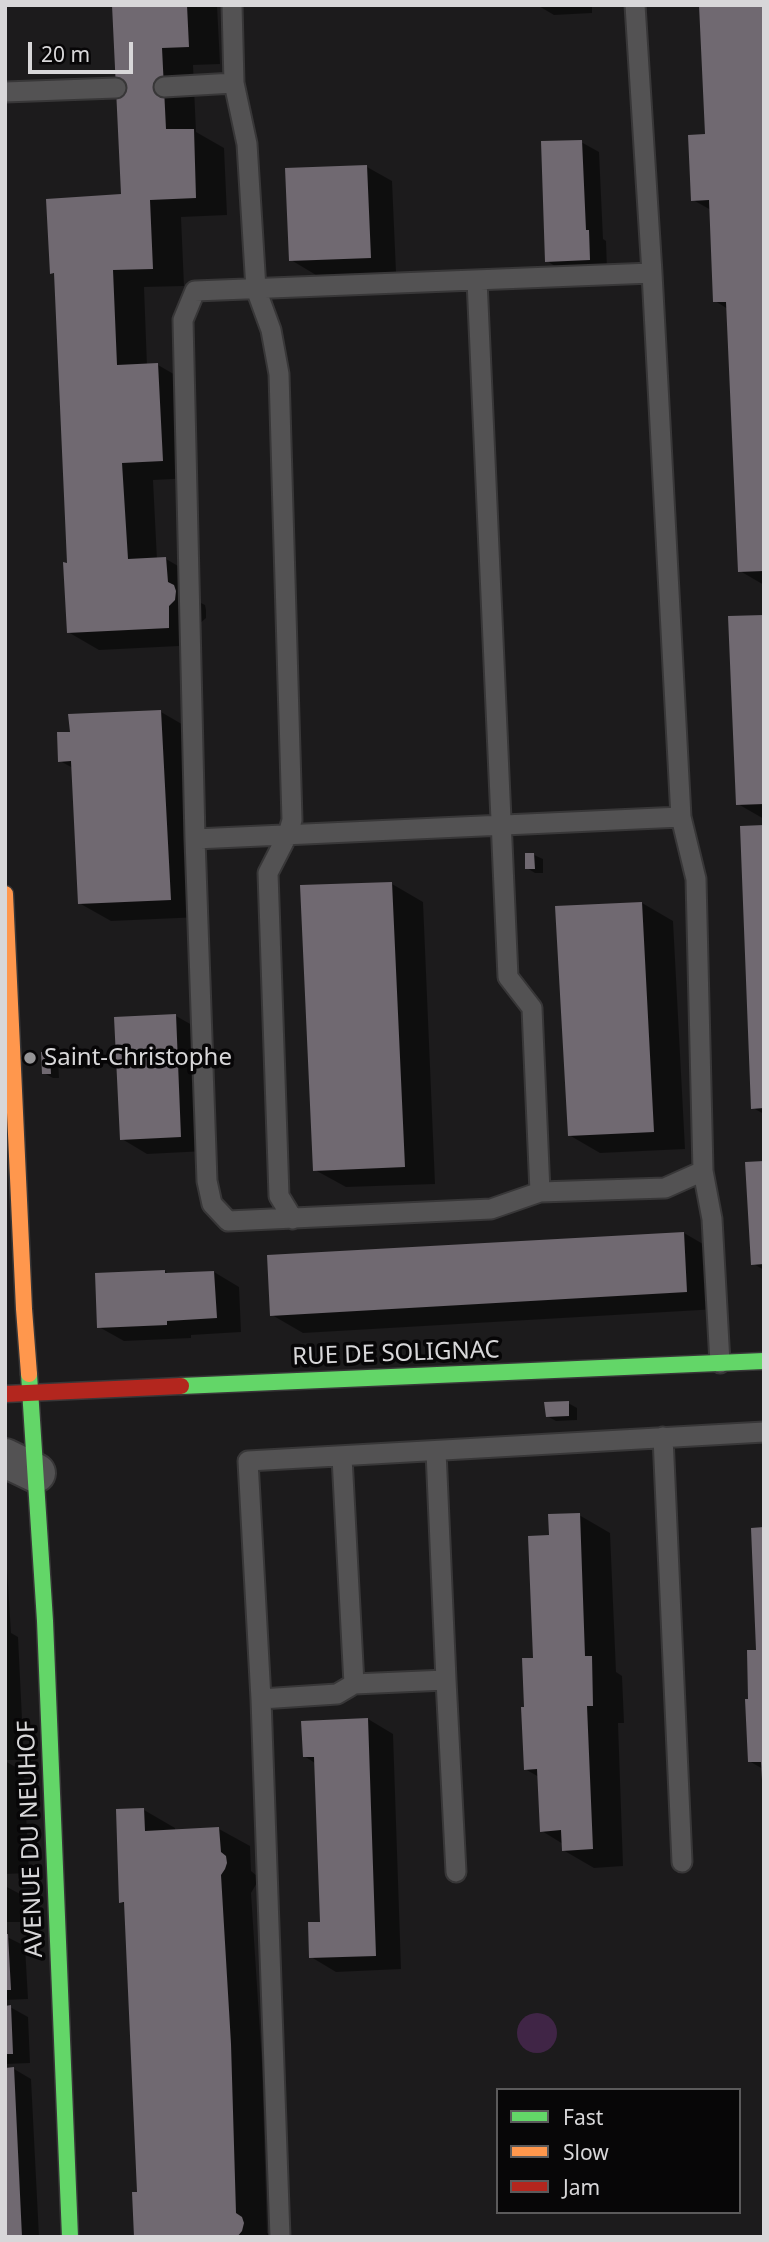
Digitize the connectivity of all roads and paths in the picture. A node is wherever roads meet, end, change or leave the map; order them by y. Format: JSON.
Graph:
{"nodes":[{"id":1,"x":232,"y":5,"type":"edge"},
{"id":2,"x":635,"y":5,"type":"edge"},
{"id":3,"x":234,"y":83,"type":"junction"},
{"id":4,"x":164,"y":87,"type":"dead end"},
{"id":5,"x":117,"y":88,"type":"dead end"},
{"id":6,"x":5,"y":92,"type":"edge"},
{"id":7,"x":652,"y":273,"type":"junction"},
{"id":8,"x":477,"y":280,"type":"junction"},
{"id":9,"x":256,"y":289,"type":"junction"},
{"id":10,"x":681,"y":817,"type":"junction"},
{"id":11,"x":501,"y":825,"type":"junction"},
{"id":12,"x":288,"y":834,"type":"junction"},
{"id":13,"x":195,"y":839,"type":"junction"},
{"id":14,"x":5,"y":894,"type":"edge"},
{"id":15,"x":704,"y":1171,"type":"junction"},
{"id":16,"x":540,"y":1192,"type":"junction"},
{"id":17,"x":293,"y":1219,"type":"junction"},
{"id":18,"x":764,"y":1361,"type":"edge"},
{"id":19,"x":720,"y":1363,"type":"junction"},
{"id":20,"x":30,"y":1392,"type":"junction"},
{"id":21,"x":5,"y":1394,"type":"edge"},
{"id":22,"x":764,"y":1432,"type":"edge"},
{"id":23,"x":663,"y":1437,"type":"junction"},
{"id":24,"x":436,"y":1451,"type":"junction"},
{"id":25,"x":342,"y":1457,"type":"junction"},
{"id":26,"x":21,"y":1465,"type":"edge"},
{"id":27,"x":446,"y":1681,"type":"junction"},
{"id":28,"x":354,"y":1684,"type":"junction"},
{"id":29,"x":261,"y":1699,"type":"junction"},
{"id":30,"x":682,"y":1863,"type":"dead end"},
{"id":31,"x":456,"y":1872,"type":"dead end"},
{"id":32,"x":70,"y":2237,"type":"edge"},
{"id":33,"x":280,"y":2237,"type":"edge"}],
"edges":[{"from":1,"to":3,"type":"lane"},
{"from":2,"to":7,"type":"lane"},
{"from":3,"to":4,"type":"lane"},
{"from":3,"to":9,"type":"lane"},
{"from":5,"to":6,"type":"lane"},
{"from":7,"to":8,"type":"lane"},
{"from":7,"to":10,"type":"lane"},
{"from":8,"to":9,"type":"lane"},
{"from":8,"to":11,"type":"lane"},
{"from":9,"to":12,"type":"lane"},
{"from":9,"to":13,"type":"lane"},
{"from":10,"to":11,"type":"lane"},
{"from":10,"to":15,"type":"lane"},
{"from":11,"to":12,"type":"lane"},
{"from":11,"to":16,"type":"lane"},
{"from":12,"to":13,"type":"lane"},
{"from":12,"to":17,"type":"lane"},
{"from":13,"to":17,"type":"lane"},
{"from":14,"to":20,"type":"street","name":"AVENUE DU NEUHOF"},
{"from":15,"to":16,"type":"lane"},
{"from":15,"to":19,"type":"lane"},
{"from":16,"to":17,"type":"lane"},
{"from":18,"to":19,"type":"street","name":"RUE DE SOLIGNAC"},
{"from":19,"to":20,"type":"street","name":"RUE DE SOLIGNAC"},
{"from":20,"to":21,"type":"street","name":"RUE DE SOLIGNAC"},
{"from":20,"to":26,"type":"street","name":"AVENUE DU NEUHOF"},
{"from":22,"to":23,"type":"lane"},
{"from":23,"to":24,"type":"lane"},
{"from":23,"to":30,"type":"lane"},
{"from":24,"to":25,"type":"lane"},
{"from":24,"to":27,"type":"lane"},
{"from":25,"to":28,"type":"lane"},
{"from":25,"to":29,"type":"lane"},
{"from":26,"to":32,"type":"street","name":"AVENUE DU NEUHOF"},
{"from":27,"to":28,"type":"lane"},
{"from":27,"to":31,"type":"lane"},
{"from":28,"to":29,"type":"lane"},
{"from":29,"to":33,"type":"lane"}]}
